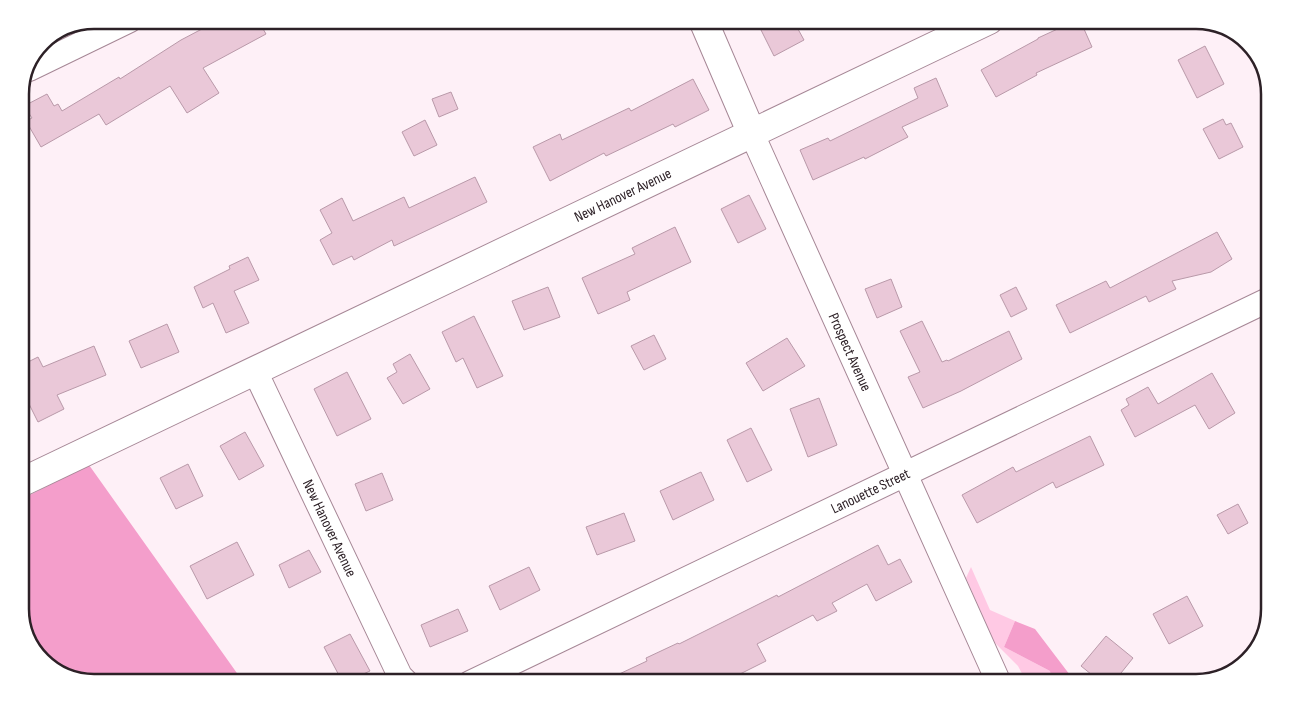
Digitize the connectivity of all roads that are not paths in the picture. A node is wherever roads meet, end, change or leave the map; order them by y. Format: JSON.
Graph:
{"nodes":[{"id":1,"x":111,"y":29,"type":"edge"},
{"id":2,"x":708,"y":29,"type":"edge"},
{"id":3,"x":970,"y":29,"type":"edge"},
{"id":4,"x":35,"y":66,"type":"edge"},
{"id":5,"x":752,"y":134,"type":"junction"},
{"id":6,"x":1261,"y":303,"type":"edge"},
{"id":7,"x":255,"y":371,"type":"junction"},
{"id":8,"x":904,"y":475,"type":"junction"},
{"id":9,"x":29,"y":479,"type":"edge"},
{"id":10,"x":399,"y":674,"type":"edge"},
{"id":11,"x":489,"y":674,"type":"edge"},
{"id":12,"x":995,"y":674,"type":"edge"}],
"edges":[{"from":1,"to":4,"type":"street"},
{"from":2,"to":5,"type":"main road","name":"Prospect Avenue"},
{"from":3,"to":5,"type":"main road","name":"New Hanover Avenue"},
{"from":5,"to":7,"type":"main road","name":"New Hanover Avenue"},
{"from":5,"to":8,"type":"street","name":"Prospect Avenue"},
{"from":6,"to":8,"type":"street","name":"Lanouette Street"},
{"from":7,"to":9,"type":"main road","name":"New Hanover Avenue"},
{"from":7,"to":10,"type":"street","name":"New Hanover Avenue"},
{"from":8,"to":11,"type":"street","name":"Lanouette Street"},
{"from":8,"to":12,"type":"street","name":"Prospect Avenue"}]}
